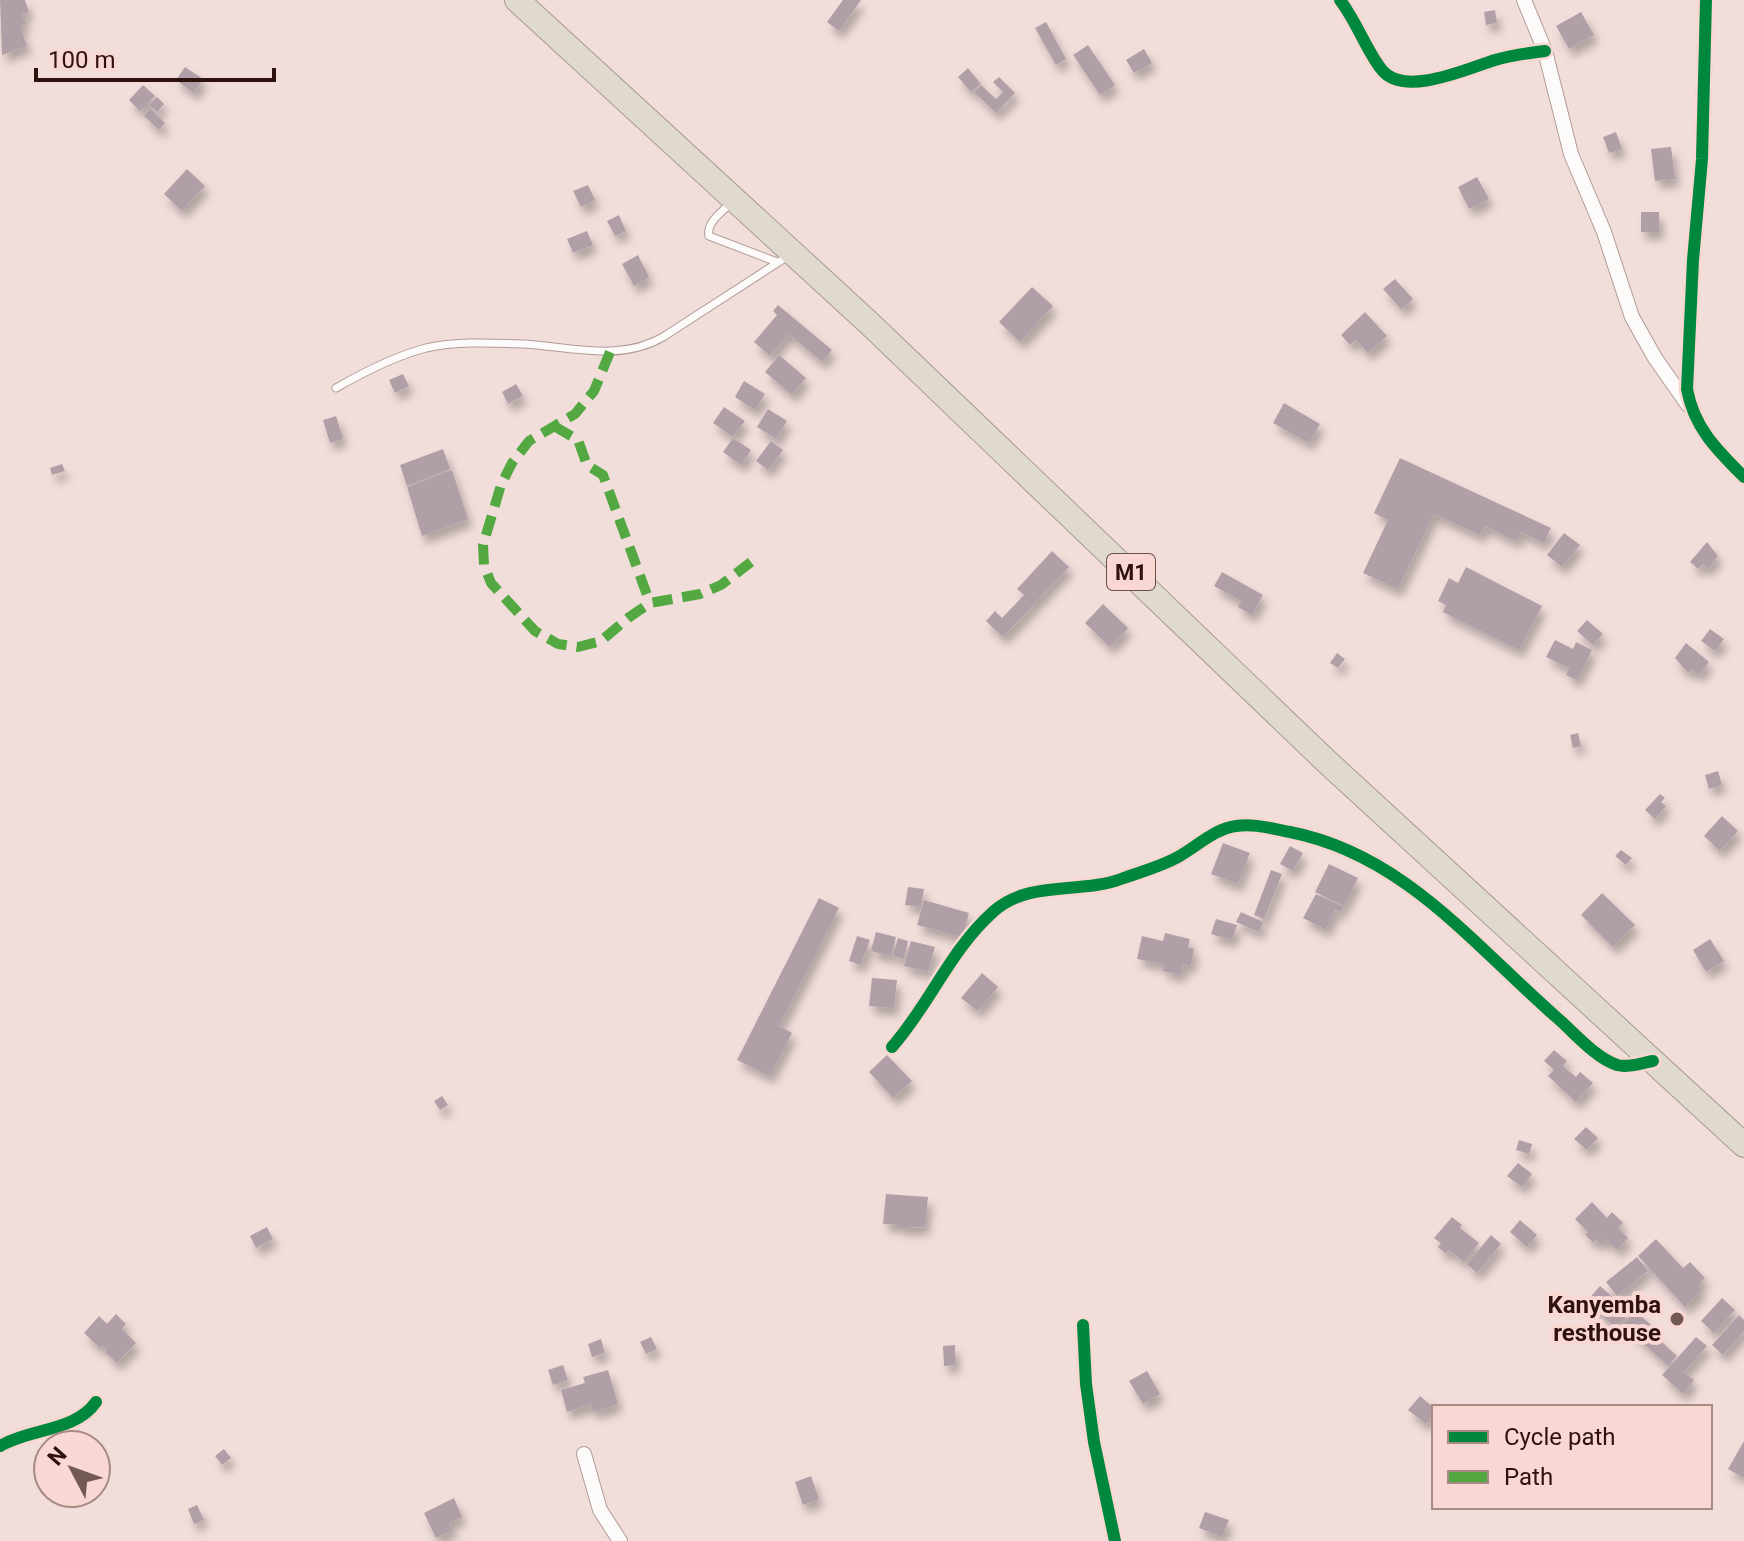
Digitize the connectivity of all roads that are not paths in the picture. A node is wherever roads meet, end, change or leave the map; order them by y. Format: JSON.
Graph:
{"nodes":[{"id":1,"x":1340,"y":0,"type":"edge"},
{"id":2,"x":1524,"y":0,"type":"edge"},
{"id":3,"x":1706,"y":0,"type":"edge"},
{"id":4,"x":527,"y":3,"type":"edge"},
{"id":5,"x":1545,"y":51,"type":"junction"},
{"id":6,"x":735,"y":199,"type":"junction"},
{"id":7,"x":785,"y":258,"type":"junction"},
{"id":8,"x":336,"y":388,"type":"dead end"},
{"id":9,"x":1691,"y":409,"type":"junction"},
{"id":10,"x":1744,"y":477,"type":"edge"},
{"id":11,"x":892,"y":1047,"type":"dead end"},
{"id":12,"x":1653,"y":1061,"type":"junction"},
{"id":13,"x":1744,"y":1145,"type":"edge"},
{"id":14,"x":1083,"y":1325,"type":"dead end"},
{"id":15,"x":96,"y":1402,"type":"dead end"},
{"id":16,"x":0,"y":1446,"type":"edge"},
{"id":17,"x":584,"y":1454,"type":"dead end"},
{"id":18,"x":620,"y":1541,"type":"edge"},
{"id":19,"x":1115,"y":1541,"type":"edge"}],
"edges":[{"from":1,"to":5,"type":"street"},
{"from":2,"to":5,"type":"street"},
{"from":3,"to":9,"type":"street"},
{"from":4,"to":6,"type":"highway","number":"M1"},
{"from":5,"to":9,"type":"street"},
{"from":6,"to":7,"type":"highway","number":"M1"},
{"from":6,"to":7,"type":"lane"},
{"from":7,"to":8,"type":"lane"},
{"from":7,"to":12,"type":"highway","number":"M1"},
{"from":9,"to":10,"type":"street"},
{"from":11,"to":12,"type":"street"},
{"from":12,"to":13,"type":"highway","number":"M1"},
{"from":14,"to":19,"type":"street"},
{"from":15,"to":16,"type":"street"},
{"from":17,"to":18,"type":"street"}]}
